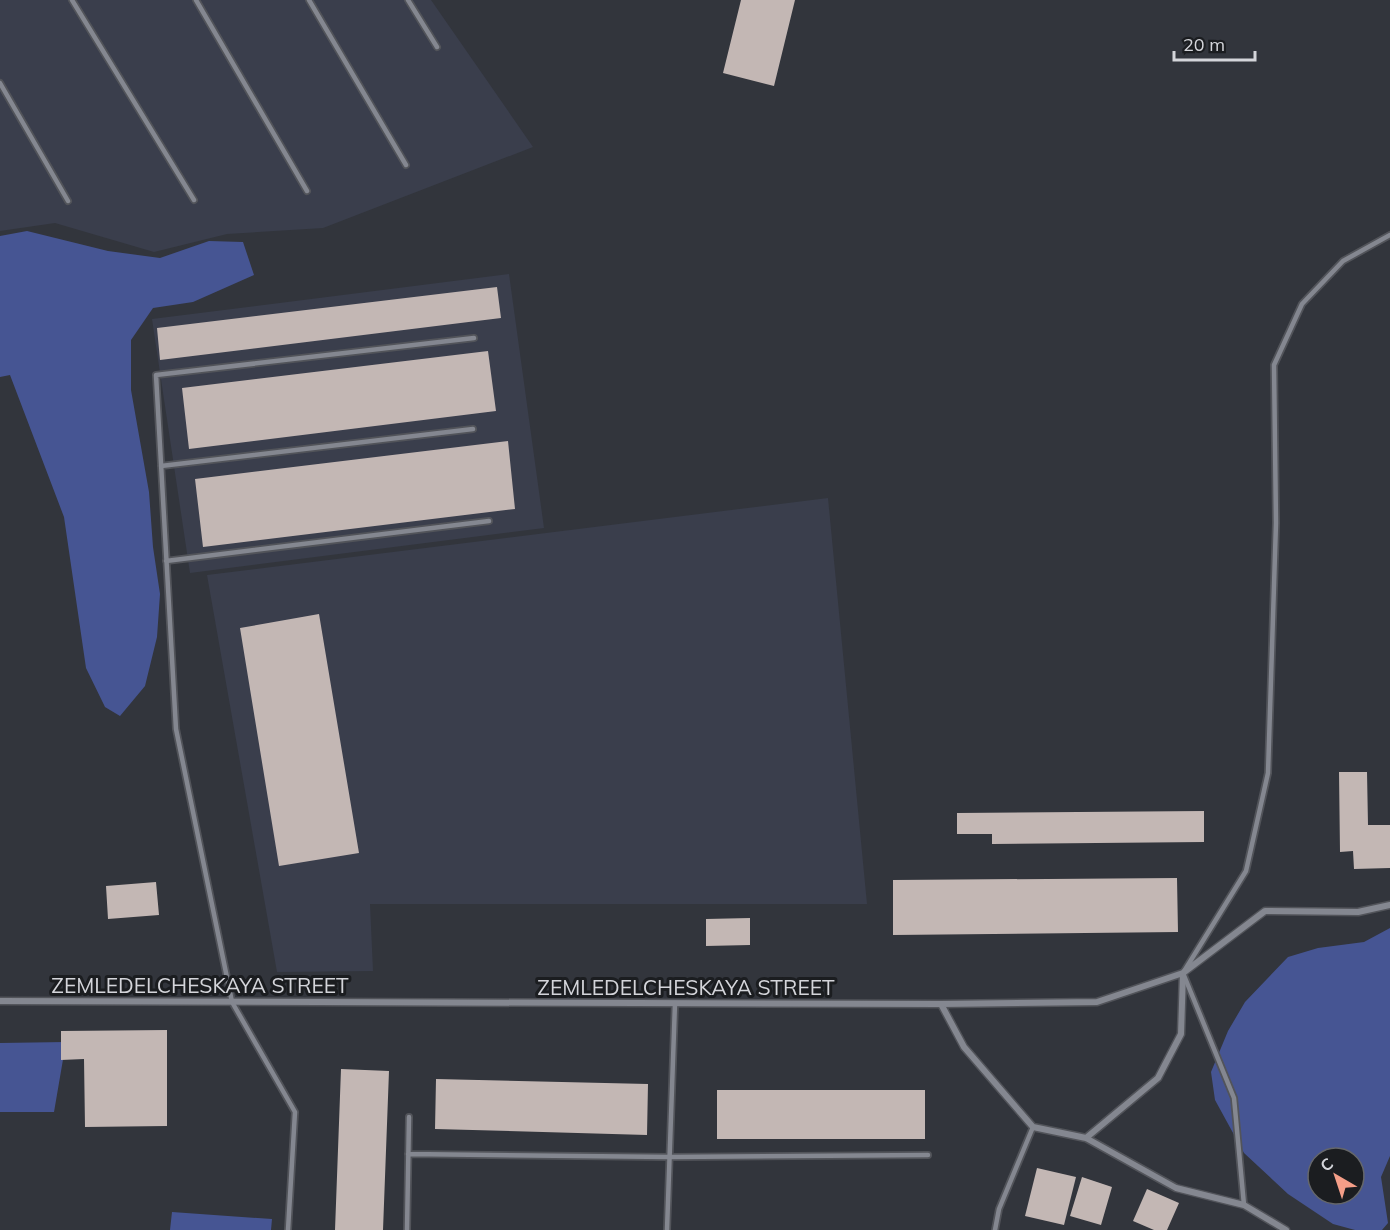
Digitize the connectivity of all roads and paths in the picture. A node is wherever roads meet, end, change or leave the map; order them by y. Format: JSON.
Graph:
{"nodes":[{"id":1,"x":72,"y":0,"type":"edge"},
{"id":2,"x":196,"y":0,"type":"edge"},
{"id":3,"x":309,"y":0,"type":"edge"},
{"id":4,"x":408,"y":0,"type":"edge"},
{"id":5,"x":437,"y":47,"type":"dead end"},
{"id":6,"x":0,"y":83,"type":"edge"},
{"id":7,"x":406,"y":165,"type":"dead end"},
{"id":8,"x":307,"y":191,"type":"dead end"},
{"id":9,"x":194,"y":200,"type":"dead end"},
{"id":10,"x":68,"y":201,"type":"dead end"},
{"id":11,"x":1390,"y":235,"type":"edge"},
{"id":12,"x":474,"y":338,"type":"dead end"},
{"id":13,"x":473,"y":429,"type":"dead end"},
{"id":14,"x":161,"y":466,"type":"junction"},
{"id":15,"x":489,"y":521,"type":"dead end"},
{"id":16,"x":166,"y":561,"type":"junction"},
{"id":17,"x":1390,"y":905,"type":"edge"},
{"id":18,"x":1183,"y":973,"type":"junction"},
{"id":19,"x":0,"y":1001,"type":"edge"},
{"id":20,"x":232,"y":1002,"type":"junction"},
{"id":21,"x":675,"y":1003,"type":"junction"},
{"id":22,"x":941,"y":1004,"type":"junction"},
{"id":23,"x":409,"y":1117,"type":"dead end"},
{"id":24,"x":1033,"y":1127,"type":"junction"},
{"id":25,"x":1086,"y":1137,"type":"junction"},
{"id":26,"x":408,"y":1154,"type":"junction"},
{"id":27,"x":928,"y":1155,"type":"dead end"},
{"id":28,"x":670,"y":1157,"type":"junction"},
{"id":29,"x":1244,"y":1205,"type":"junction"},
{"id":30,"x":288,"y":1230,"type":"edge"},
{"id":31,"x":407,"y":1230,"type":"edge"},
{"id":32,"x":667,"y":1230,"type":"edge"},
{"id":33,"x":995,"y":1230,"type":"edge"},
{"id":34,"x":1286,"y":1230,"type":"edge"}],
"edges":[{"from":1,"to":9,"type":"lane"},
{"from":2,"to":8,"type":"lane"},
{"from":3,"to":7,"type":"lane"},
{"from":4,"to":5,"type":"lane"},
{"from":6,"to":10,"type":"lane"},
{"from":11,"to":18,"type":"lane"},
{"from":12,"to":14,"type":"lane"},
{"from":13,"to":14,"type":"lane"},
{"from":14,"to":16,"type":"lane"},
{"from":15,"to":16,"type":"lane"},
{"from":16,"to":20,"type":"lane"},
{"from":17,"to":18,"type":"street","name":"ZEMLEDELCHESKAYA STREET"},
{"from":18,"to":22,"type":"street","name":"ZEMLEDELCHESKAYA STREET"},
{"from":18,"to":25,"type":"street"},
{"from":18,"to":29,"type":"lane"},
{"from":19,"to":20,"type":"street","name":"ZEMLEDELCHESKAYA STREET"},
{"from":20,"to":21,"type":"street","name":"ZEMLEDELCHESKAYA STREET"},
{"from":20,"to":30,"type":"lane"},
{"from":21,"to":22,"type":"street","name":"ZEMLEDELCHESKAYA STREET"},
{"from":21,"to":28,"type":"lane"},
{"from":22,"to":24,"type":"street"},
{"from":23,"to":26,"type":"lane"},
{"from":24,"to":25,"type":"street"},
{"from":24,"to":33,"type":"lane"},
{"from":25,"to":29,"type":"street"},
{"from":26,"to":28,"type":"lane"},
{"from":26,"to":31,"type":"lane"},
{"from":27,"to":28,"type":"lane"},
{"from":28,"to":32,"type":"lane"},
{"from":29,"to":34,"type":"street"}]}
